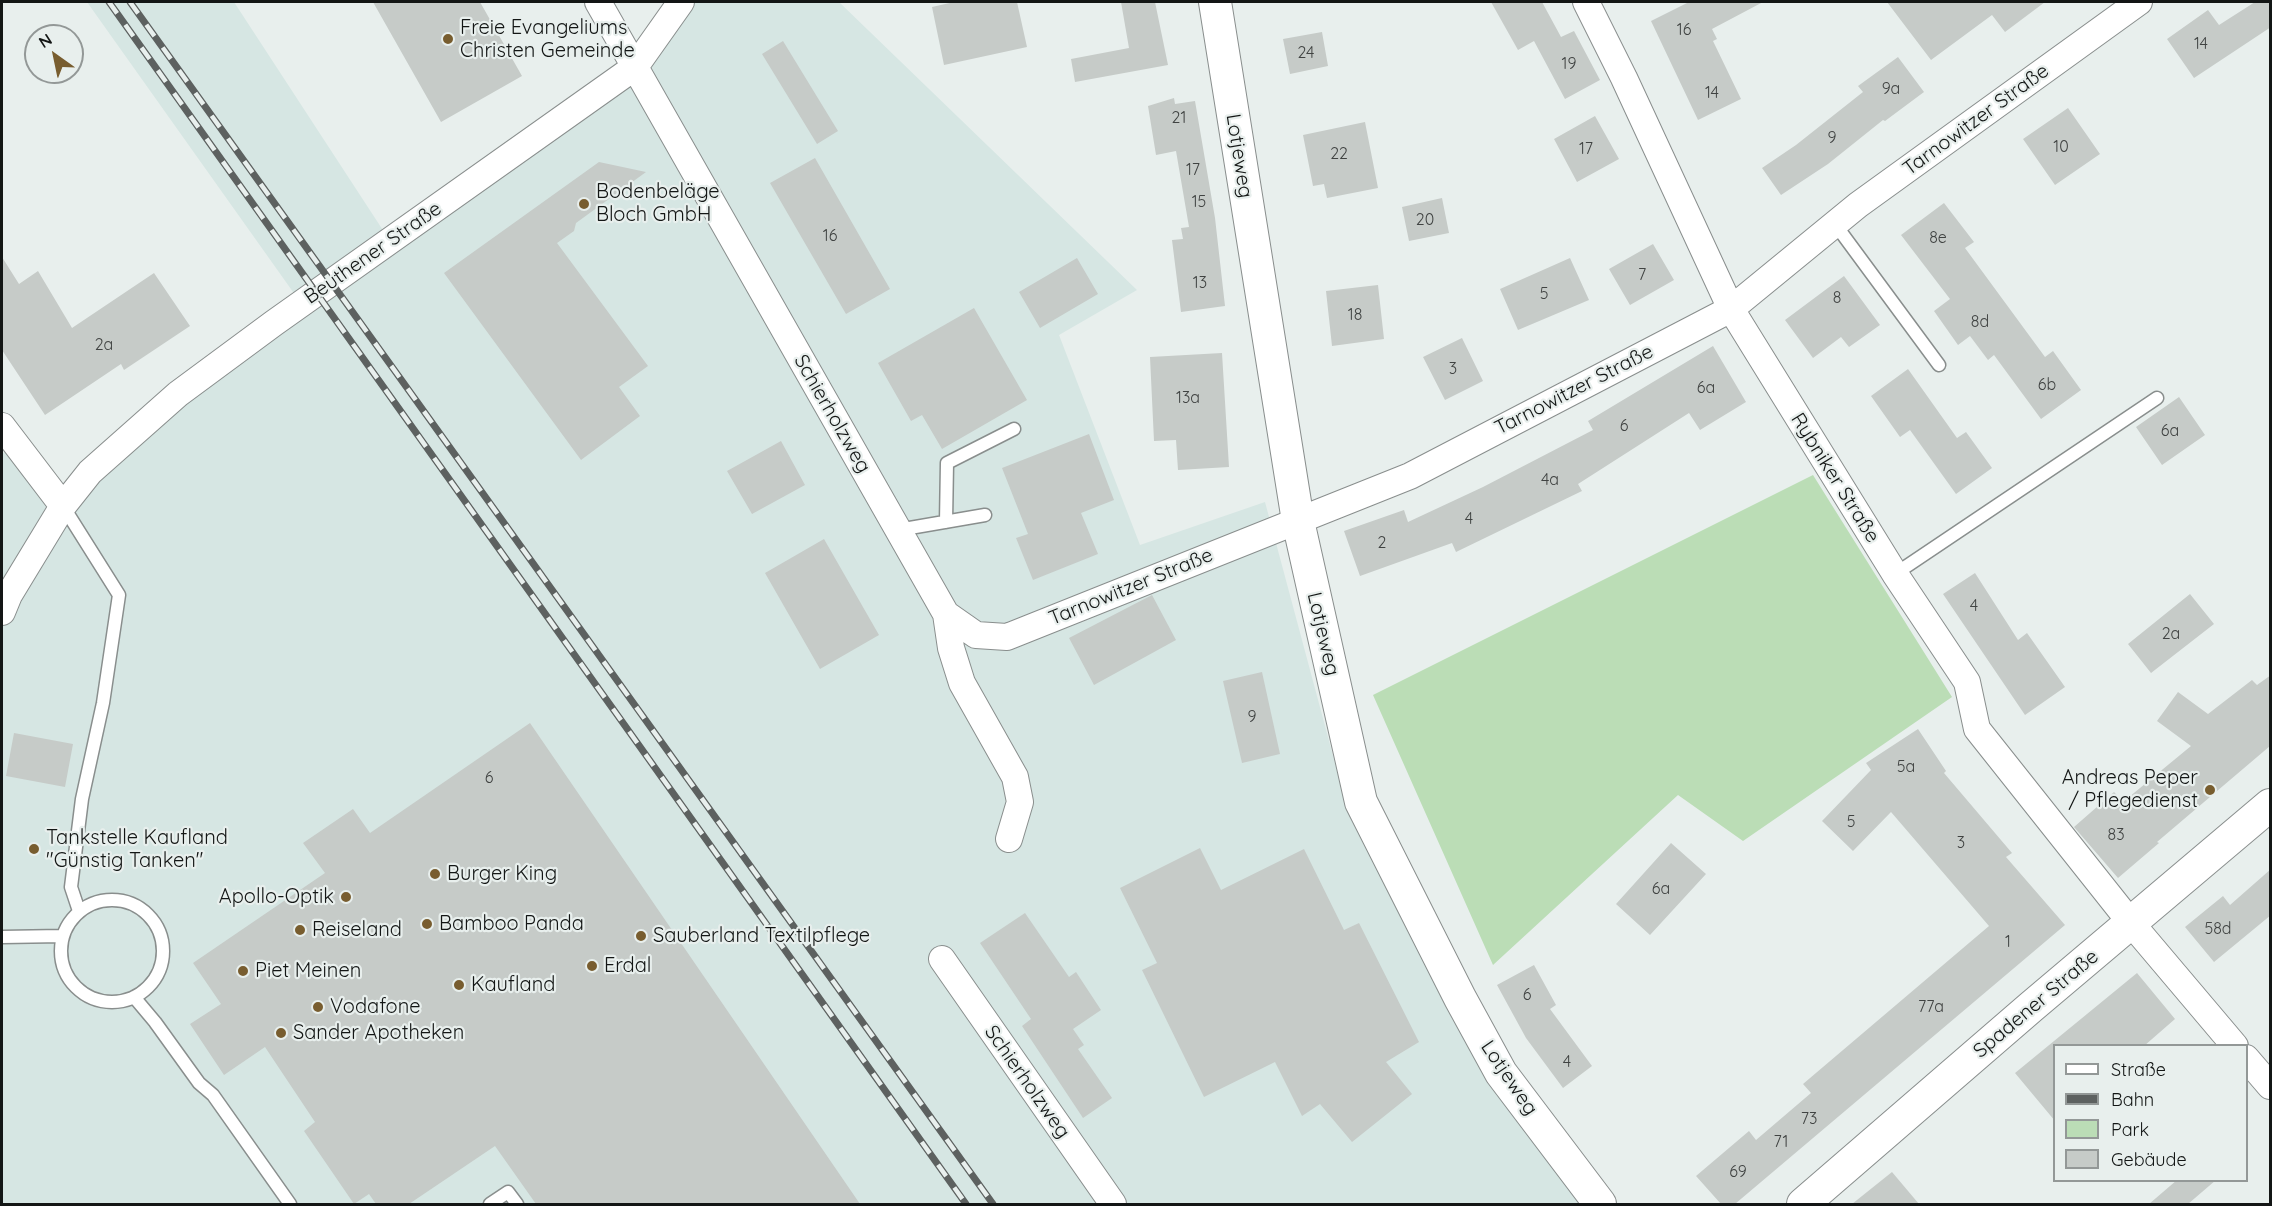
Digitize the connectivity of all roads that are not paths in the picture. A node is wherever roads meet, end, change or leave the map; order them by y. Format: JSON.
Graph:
{"nodes":[{"id":1,"x":598,"y":2,"type":"edge"},
{"id":2,"x":681,"y":2,"type":"edge"},
{"id":3,"x":1215,"y":2,"type":"edge"},
{"id":4,"x":1586,"y":2,"type":"edge"},
{"id":5,"x":2139,"y":2,"type":"edge"},
{"id":6,"x":635,"y":67,"type":"junction"},
{"id":7,"x":1835,"y":224,"type":"junction"},
{"id":8,"x":1731,"y":309,"type":"junction"},
{"id":9,"x":1939,"y":365,"type":"dead end"},
{"id":10,"x":2157,"y":398,"type":"dead end"},
{"id":11,"x":2,"y":426,"type":"edge"},
{"id":12,"x":1014,"y":429,"type":"dead end"},
{"id":13,"x":63,"y":506,"type":"junction"},
{"id":14,"x":985,"y":515,"type":"dead end"},
{"id":15,"x":1298,"y":521,"type":"junction"},
{"id":16,"x":946,"y":522,"type":"junction"},
{"id":17,"x":898,"y":530,"type":"junction"},
{"id":18,"x":1895,"y":574,"type":"junction"},
{"id":19,"x":2,"y":612,"type":"edge"},
{"id":20,"x":946,"y":614,"type":"junction"},
{"id":21,"x":2271,"y":806,"type":"edge"},
{"id":22,"x":1009,"y":839,"type":"dead end"},
{"id":23,"x":80,"y":911,"type":"junction"},
{"id":24,"x":2131,"y":922,"type":"junction"},
{"id":25,"x":62,"y":936,"type":"junction"},
{"id":26,"x":2,"y":937,"type":"edge"},
{"id":27,"x":942,"y":959,"type":"dead end"},
{"id":28,"x":134,"y":998,"type":"junction"},
{"id":29,"x":2233,"y":1044,"type":"edge"},
{"id":30,"x":2248,"y":1059,"type":"edge"},
{"id":31,"x":2271,"y":1086,"type":"edge"},
{"id":32,"x":290,"y":1204,"type":"edge"},
{"id":33,"x":490,"y":1204,"type":"edge"},
{"id":34,"x":517,"y":1204,"type":"edge"},
{"id":35,"x":1113,"y":1204,"type":"edge"},
{"id":36,"x":1600,"y":1204,"type":"edge"},
{"id":37,"x":1803,"y":1204,"type":"edge"}],
"edges":[{"from":1,"to":6,"type":"street","name":"Schierholzweg"},
{"from":2,"to":6,"type":"street","name":"Beuthener Straße"},
{"from":3,"to":15,"type":"street","name":"Lotjeweg"},
{"from":4,"to":8,"type":"street","name":"Rybniker Straße"},
{"from":5,"to":7,"type":"street","name":"Tarnowitzer Straße"},
{"from":6,"to":13,"type":"street","name":"Beuthener Straße"},
{"from":6,"to":17,"type":"street","name":"Schierholzweg"},
{"from":7,"to":8,"type":"street","name":"Tarnowitzer Straße"},
{"from":7,"to":9,"type":"lane"},
{"from":8,"to":15,"type":"street","name":"Tarnowitzer Straße"},
{"from":8,"to":18,"type":"street","name":"Rybniker Straße"},
{"from":10,"to":18,"type":"lane"},
{"from":11,"to":13,"type":"street"},
{"from":12,"to":16,"type":"lane"},
{"from":13,"to":19,"type":"street","name":"Beuthener Straße"},
{"from":13,"to":23,"type":"lane"},
{"from":14,"to":16,"type":"lane"},
{"from":15,"to":20,"type":"street","name":"Tarnowitzer Straße"},
{"from":15,"to":36,"type":"street","name":"Lotjeweg"},
{"from":16,"to":17,"type":"lane"},
{"from":17,"to":20,"type":"street","name":"Schierholzweg"},
{"from":18,"to":24,"type":"street","name":"Rybniker Straße"},
{"from":20,"to":22,"type":"street","name":"Schierholzweg"},
{"from":21,"to":24,"type":"street","name":"Spadener Straße"},
{"from":23,"to":25,"type":"lane"},
{"from":23,"to":28,"type":"lane"},
{"from":24,"to":29,"type":"street","name":"Rybniker Straße"},
{"from":24,"to":37,"type":"street","name":"Spadener Straße"},
{"from":25,"to":26,"type":"lane"},
{"from":25,"to":28,"type":"lane"},
{"from":27,"to":35,"type":"street","name":"Schierholzweg"},
{"from":28,"to":32,"type":"lane"},
{"from":30,"to":31,"type":"street"},
{"from":33,"to":34,"type":"lane"}]}
